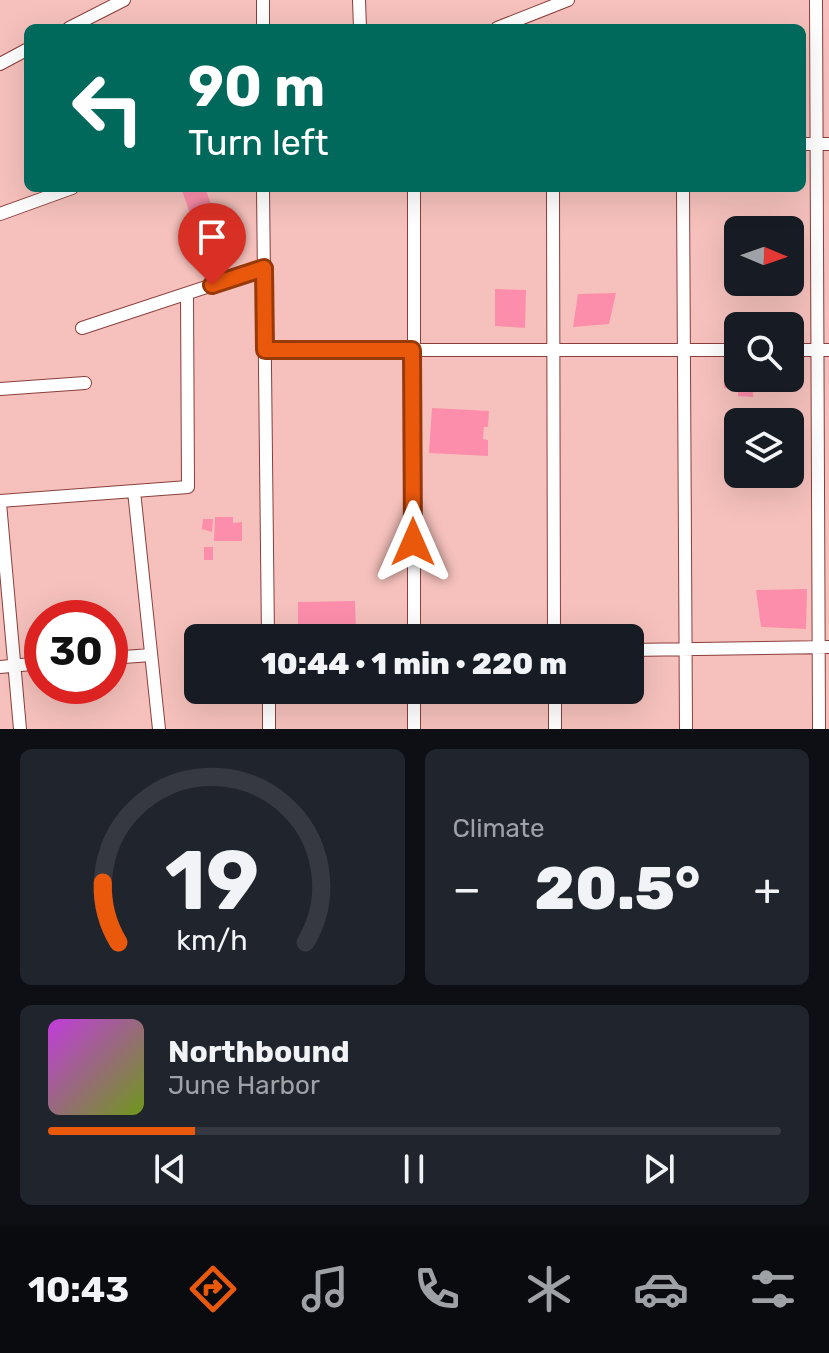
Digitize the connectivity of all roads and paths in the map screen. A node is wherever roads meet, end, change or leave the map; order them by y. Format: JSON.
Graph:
{"nodes":[{"id":1,"x":124,"y":0,"type":"edge"},
{"id":2,"x":263,"y":0,"type":"edge"},
{"id":3,"x":359,"y":0,"type":"edge"},
{"id":4,"x":568,"y":0,"type":"edge"},
{"id":5,"x":816,"y":0,"type":"edge"},
{"id":6,"x":77,"y":24,"type":"edge"},
{"id":7,"x":263,"y":24,"type":"edge"},
{"id":8,"x":360,"y":24,"type":"edge"},
{"id":9,"x":507,"y":24,"type":"edge"},
{"id":10,"x":24,"y":51,"type":"edge"},
{"id":11,"x":0,"y":64,"type":"edge"},
{"id":12,"x":823,"y":144,"type":"edge"},
{"id":13,"x":61,"y":192,"type":"edge"},
{"id":14,"x":263,"y":192,"type":"edge"},
{"id":15,"x":414,"y":192,"type":"edge"},
{"id":16,"x":553,"y":192,"type":"edge"},
{"id":17,"x":683,"y":192,"type":"edge"},
{"id":18,"x":0,"y":214,"type":"edge"},
{"id":19,"x":264,"y":268,"type":"junction"},
{"id":20,"x":187,"y":294,"type":"junction"},
{"id":21,"x":82,"y":328,"type":"dead end"},
{"id":22,"x":265,"y":350,"type":"junction"},
{"id":23,"x":412,"y":350,"type":"junction"},
{"id":24,"x":553,"y":350,"type":"junction"},
{"id":25,"x":684,"y":350,"type":"junction"},
{"id":26,"x":724,"y":350,"type":"edge"},
{"id":27,"x":823,"y":350,"type":"edge"},
{"id":28,"x":85,"y":383,"type":"dead end"},
{"id":29,"x":0,"y":389,"type":"edge"},
{"id":30,"x":134,"y":491,"type":"junction"},
{"id":31,"x":0,"y":502,"type":"edge"},
{"id":32,"x":268,"y":624,"type":"edge"},
{"id":33,"x":414,"y":624,"type":"edge"},
{"id":34,"x":554,"y":624,"type":"edge"},
{"id":35,"x":824,"y":647,"type":"edge"},
{"id":36,"x":644,"y":650,"type":"edge"},
{"id":37,"x":686,"y":651,"type":"junction"},
{"id":38,"x":151,"y":655,"type":"junction"},
{"id":39,"x":128,"y":657,"type":"edge"},
{"id":40,"x":24,"y":664,"type":"edge"},
{"id":41,"x":14,"y":665,"type":"junction"},
{"id":42,"x":0,"y":667,"type":"edge"},
{"id":43,"x":269,"y":704,"type":"edge"},
{"id":44,"x":414,"y":704,"type":"edge"},
{"id":45,"x":555,"y":704,"type":"edge"},
{"id":46,"x":20,"y":729,"type":"edge"},
{"id":47,"x":159,"y":729,"type":"edge"},
{"id":48,"x":269,"y":729,"type":"edge"},
{"id":49,"x":414,"y":729,"type":"edge"},
{"id":50,"x":555,"y":729,"type":"edge"},
{"id":51,"x":686,"y":729,"type":"edge"},
{"id":52,"x":819,"y":729,"type":"edge"}],
"edges":[{"from":1,"to":6,"type":"street"},
{"from":2,"to":7,"type":"street"},
{"from":3,"to":8,"type":"street"},
{"from":4,"to":9,"type":"street"},
{"from":5,"to":12,"type":"street"},
{"from":10,"to":11,"type":"street"},
{"from":12,"to":27,"type":"street"},
{"from":13,"to":18,"type":"street"},
{"from":14,"to":19,"type":"street"},
{"from":15,"to":23,"type":"street"},
{"from":16,"to":24,"type":"street"},
{"from":17,"to":25,"type":"street"},
{"from":19,"to":20,"type":"street"},
{"from":19,"to":22,"type":"street"},
{"from":20,"to":21,"type":"street"},
{"from":20,"to":30,"type":"street"},
{"from":22,"to":23,"type":"street"},
{"from":22,"to":32,"type":"street"},
{"from":23,"to":24,"type":"street"},
{"from":23,"to":33,"type":"street"},
{"from":24,"to":25,"type":"street"},
{"from":24,"to":34,"type":"street"},
{"from":25,"to":26,"type":"street"},
{"from":25,"to":37,"type":"street"},
{"from":27,"to":35,"type":"street"},
{"from":28,"to":29,"type":"street"},
{"from":30,"to":31,"type":"street"},
{"from":30,"to":38,"type":"street"},
{"from":31,"to":41,"type":"street"},
{"from":35,"to":37,"type":"street"},
{"from":35,"to":52,"type":"street"},
{"from":36,"to":37,"type":"street"},
{"from":37,"to":51,"type":"street"},
{"from":38,"to":39,"type":"street"},
{"from":38,"to":47,"type":"street"},
{"from":40,"to":41,"type":"street"},
{"from":41,"to":42,"type":"street"},
{"from":41,"to":46,"type":"street"},
{"from":43,"to":48,"type":"street"},
{"from":44,"to":49,"type":"street"},
{"from":45,"to":50,"type":"street"}]}
